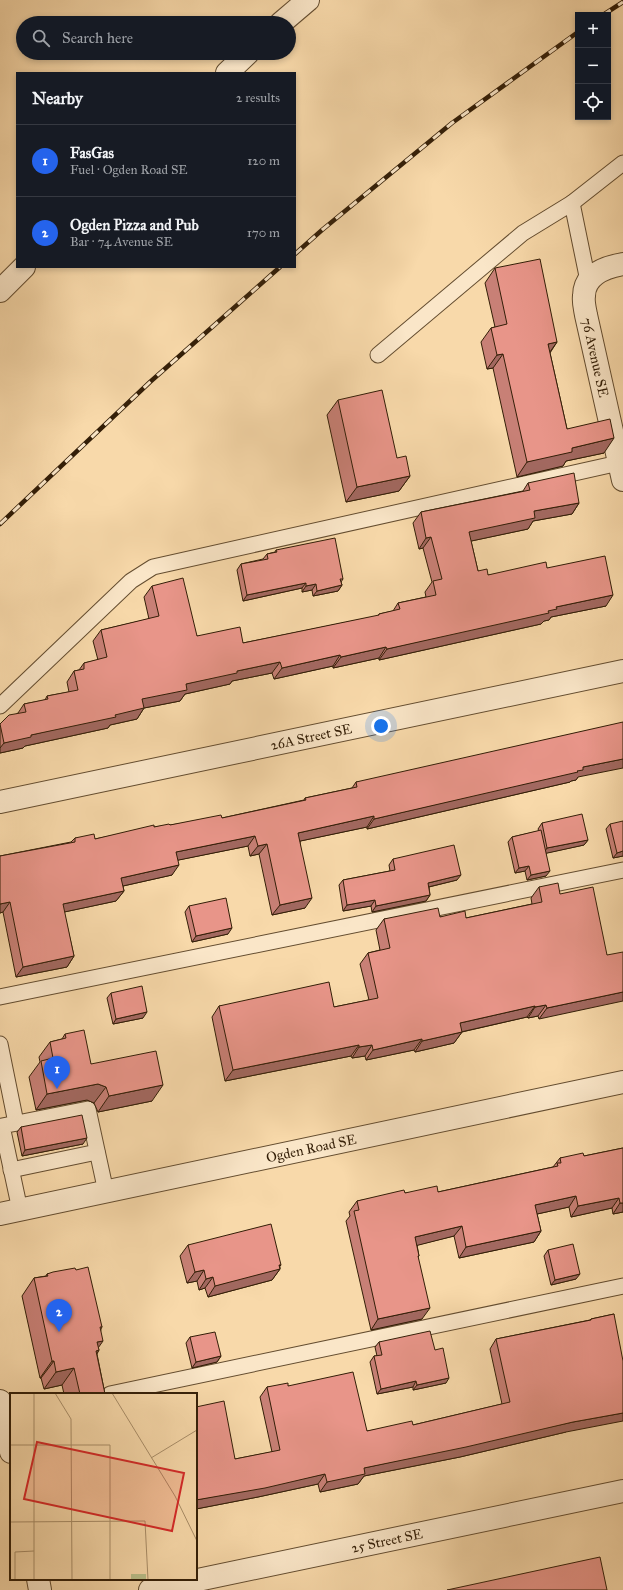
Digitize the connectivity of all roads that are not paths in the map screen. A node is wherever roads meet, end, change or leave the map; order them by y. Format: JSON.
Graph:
{"nodes":[{"id":1,"x":308,"y":0,"type":"edge"},
{"id":2,"x":289,"y":16,"type":"edge"},
{"id":3,"x":241,"y":60,"type":"edge"},
{"id":4,"x":228,"y":72,"type":"edge"},
{"id":5,"x":623,"y":163,"type":"edge"},
{"id":6,"x":572,"y":203,"type":"junction"},
{"id":7,"x":623,"y":264,"type":"edge"},
{"id":8,"x":23,"y":268,"type":"edge"},
{"id":9,"x":588,"y":282,"type":"junction"},
{"id":10,"x":0,"y":291,"type":"edge"},
{"id":11,"x":378,"y":355,"type":"dead end"},
{"id":12,"x":622,"y":468,"type":"edge"},
{"id":13,"x":623,"y":671,"type":"edge"},
{"id":14,"x":0,"y":706,"type":"edge"},
{"id":15,"x":0,"y":802,"type":"edge"},
{"id":16,"x":623,"y":870,"type":"edge"},
{"id":17,"x":0,"y":998,"type":"edge"},
{"id":18,"x":0,"y":1044,"type":"edge"},
{"id":19,"x":623,"y":1082,"type":"edge"},
{"id":20,"x":6,"y":1125,"type":"edge"},
{"id":21,"x":97,"y":1152,"type":"junction"},
{"id":22,"x":11,"y":1170,"type":"junction"},
{"id":23,"x":106,"y":1192,"type":"junction"},
{"id":24,"x":10,"y":1212,"type":"edge"},
{"id":25,"x":623,"y":1286,"type":"edge"},
{"id":26,"x":115,"y":1393,"type":"edge"},
{"id":27,"x":4,"y":1412,"type":"edge"},
{"id":28,"x":10,"y":1446,"type":"edge"},
{"id":29,"x":623,"y":1491,"type":"edge"},
{"id":30,"x":38,"y":1580,"type":"edge"},
{"id":31,"x":40,"y":1590,"type":"edge"},
{"id":32,"x":150,"y":1590,"type":"edge"}],
"edges":[{"from":1,"to":2,"type":"street"},
{"from":3,"to":4,"type":"street"},
{"from":5,"to":6,"type":"lane"},
{"from":6,"to":9,"type":"lane"},
{"from":6,"to":11,"type":"lane"},
{"from":7,"to":9,"type":"street"},
{"from":8,"to":10,"type":"street"},
{"from":9,"to":12,"type":"street","name":"76 Avenue SE"},
{"from":12,"to":14,"type":"lane"},
{"from":13,"to":15,"type":"street","name":"26A Street SE"},
{"from":16,"to":17,"type":"lane"},
{"from":18,"to":20,"type":"lane"},
{"from":19,"to":23,"type":"street","name":"Ogden Road SE"},
{"from":20,"to":21,"type":"lane"},
{"from":20,"to":22,"type":"lane"},
{"from":21,"to":22,"type":"lane"},
{"from":21,"to":23,"type":"lane"},
{"from":22,"to":24,"type":"lane"},
{"from":23,"to":24,"type":"street","name":"Ogden Road SE"},
{"from":25,"to":26,"type":"lane"},
{"from":27,"to":28,"type":"street"},
{"from":29,"to":32,"type":"street","name":"25 Street SE"},
{"from":30,"to":31,"type":"street"}]}
